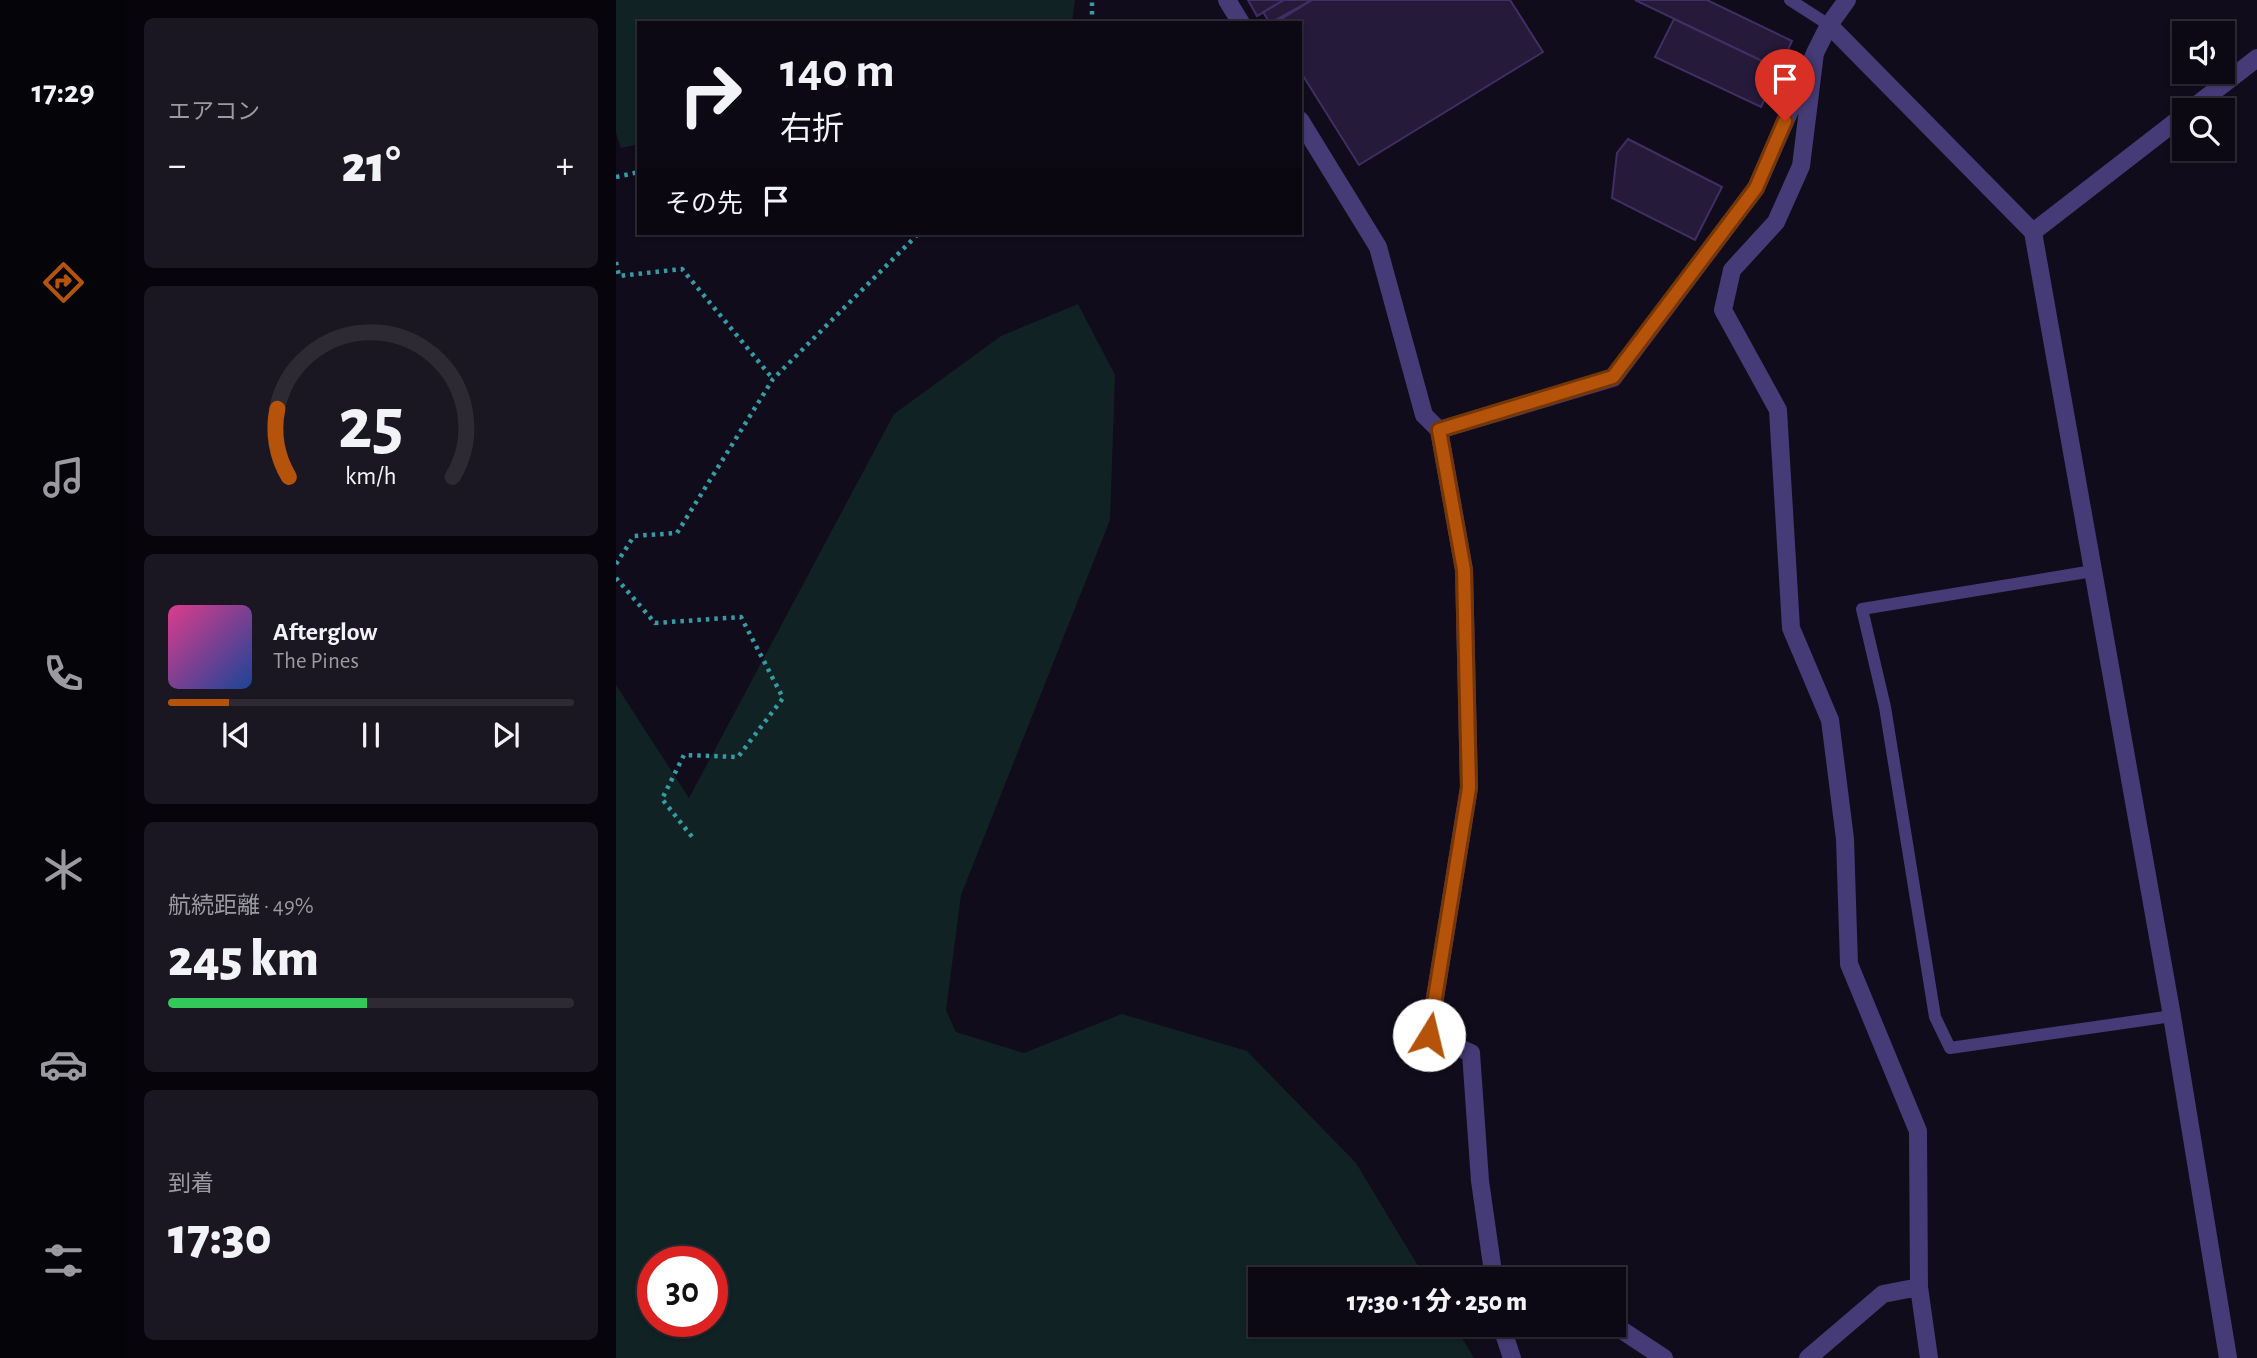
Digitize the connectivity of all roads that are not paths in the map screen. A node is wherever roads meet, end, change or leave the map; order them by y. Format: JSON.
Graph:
{"nodes":[{"id":1,"x":1227,"y":0,"type":"edge"},
{"id":2,"x":1790,"y":0,"type":"edge"},
{"id":3,"x":1847,"y":0,"type":"edge"},
{"id":4,"x":1240,"y":21,"type":"edge"},
{"id":5,"x":1829,"y":25,"type":"junction"},
{"id":6,"x":1815,"y":53,"type":"junction"},
{"id":7,"x":2257,"y":58,"type":"edge"},
{"id":8,"x":2205,"y":98,"type":"edge"},
{"id":9,"x":1302,"y":123,"type":"edge"},
{"id":10,"x":2172,"y":124,"type":"edge"},
{"id":11,"x":2033,"y":232,"type":"junction"},
{"id":12,"x":1439,"y":430,"type":"junction"},
{"id":13,"x":2093,"y":570,"type":"junction"},
{"id":14,"x":2172,"y":1016,"type":"junction"},
{"id":15,"x":1492,"y":1267,"type":"edge"},
{"id":16,"x":1919,"y":1287,"type":"junction"},
{"id":17,"x":1626,"y":1333,"type":"edge"},
{"id":18,"x":1503,"y":1337,"type":"edge"},
{"id":19,"x":1512,"y":1358,"type":"edge"},
{"id":20,"x":1664,"y":1358,"type":"edge"},
{"id":21,"x":1808,"y":1358,"type":"edge"},
{"id":22,"x":1929,"y":1358,"type":"edge"},
{"id":23,"x":2228,"y":1358,"type":"edge"}],
"edges":[{"from":1,"to":4,"type":"street"},
{"from":2,"to":5,"type":"lane"},
{"from":3,"to":5,"type":"street"},
{"from":5,"to":6,"type":"street"},
{"from":5,"to":11,"type":"street"},
{"from":6,"to":12,"type":"street"},
{"from":6,"to":16,"type":"street"},
{"from":7,"to":8,"type":"street"},
{"from":9,"to":12,"type":"street"},
{"from":10,"to":11,"type":"street"},
{"from":11,"to":13,"type":"street"},
{"from":12,"to":15,"type":"street"},
{"from":13,"to":14,"type":"street"},
{"from":13,"to":14,"type":"lane"},
{"from":14,"to":23,"type":"street"},
{"from":16,"to":21,"type":"street"},
{"from":16,"to":22,"type":"street"},
{"from":17,"to":20,"type":"street"},
{"from":18,"to":19,"type":"street"}]}
